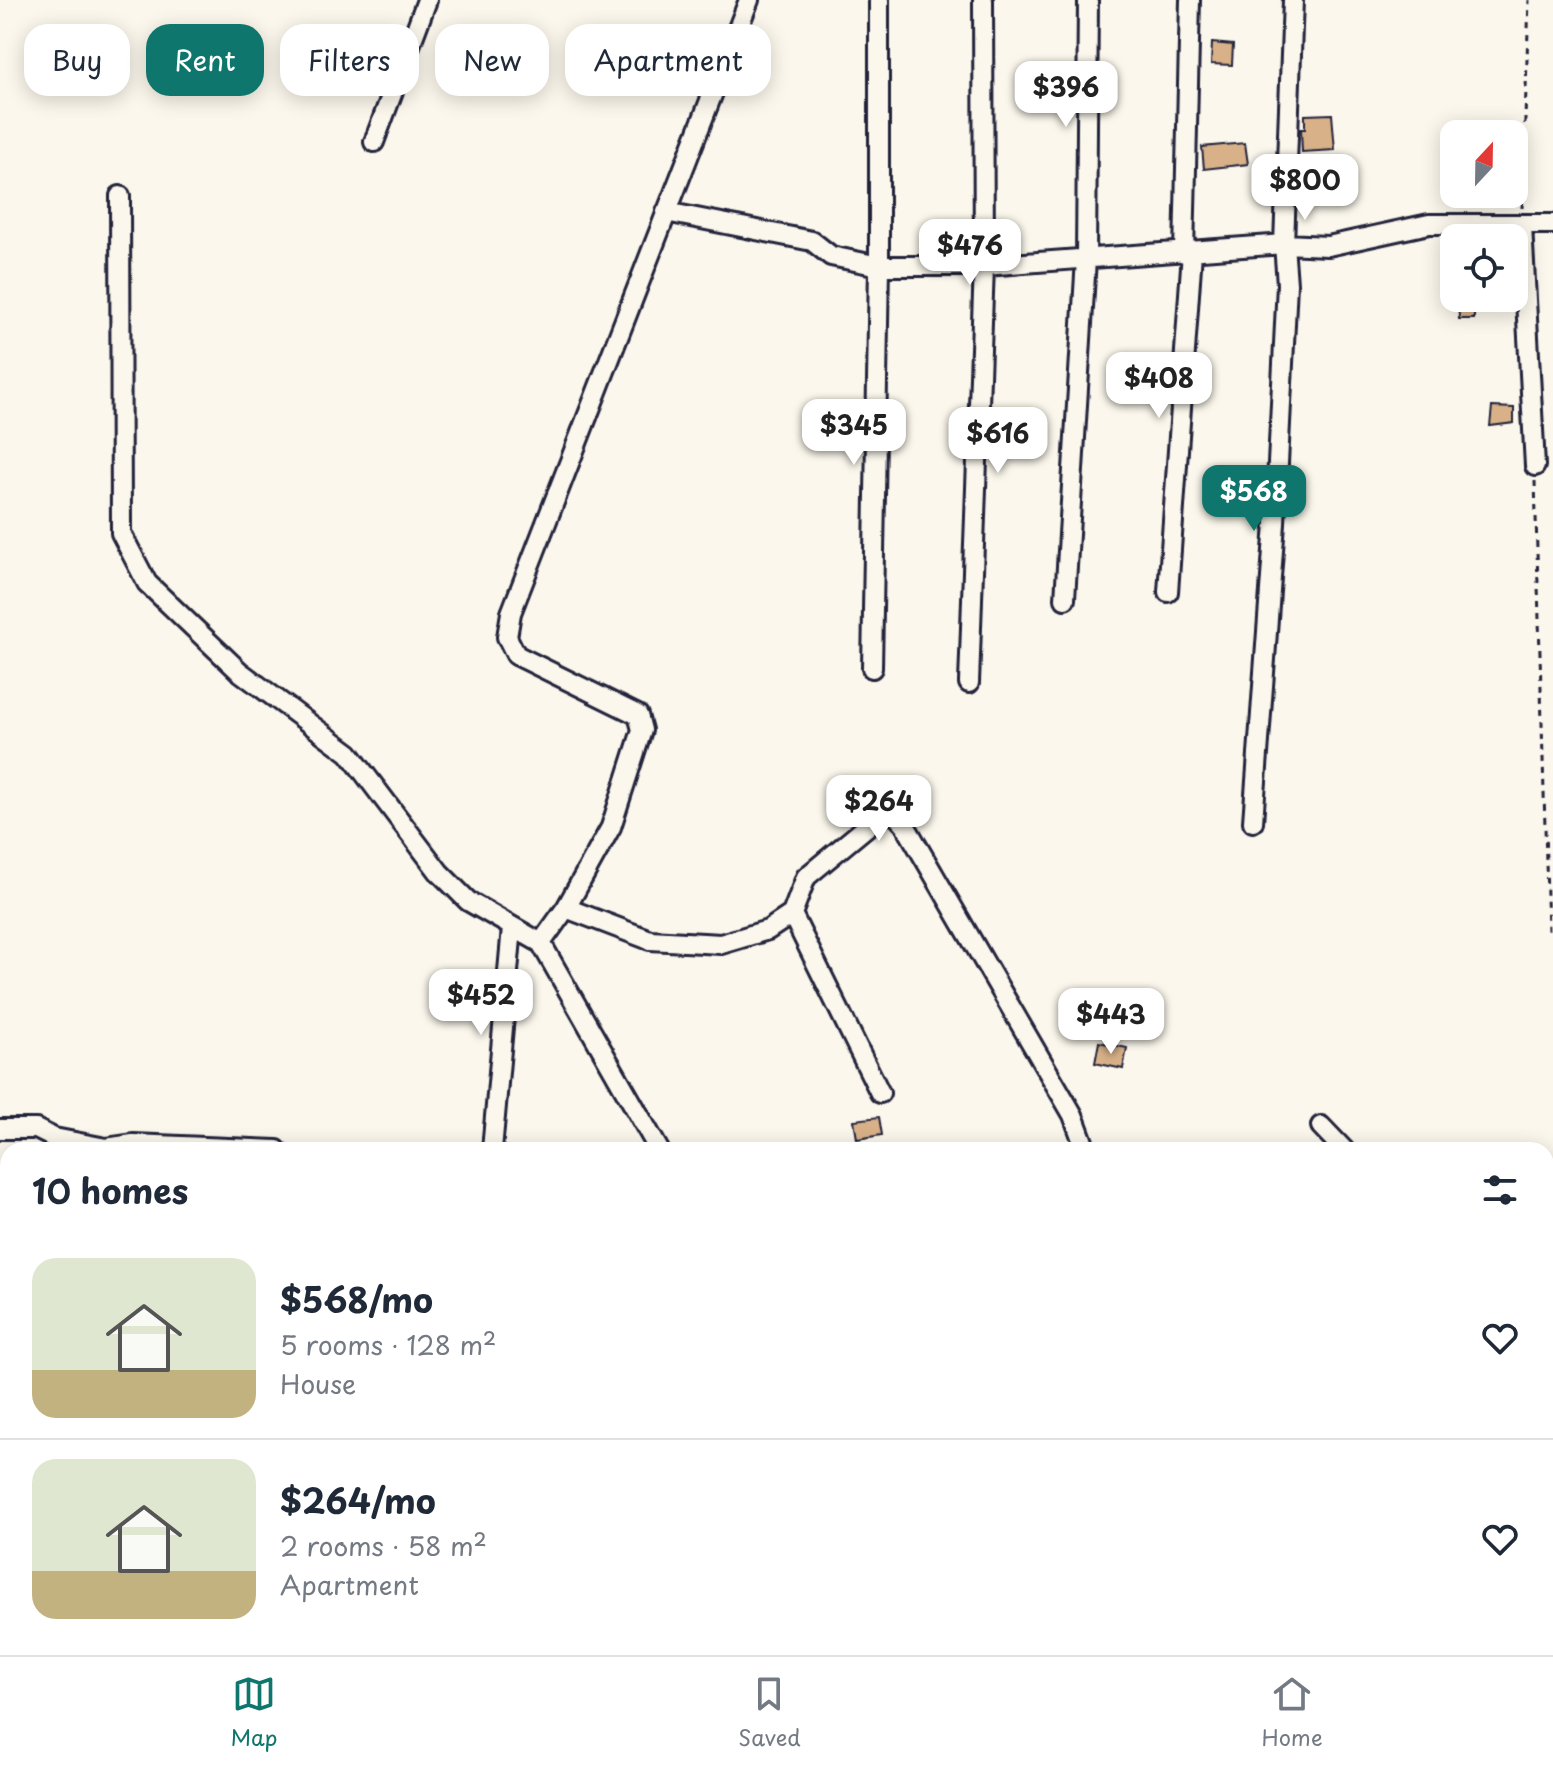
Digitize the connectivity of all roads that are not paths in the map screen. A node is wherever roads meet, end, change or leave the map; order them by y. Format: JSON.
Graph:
{"nodes":[{"id":1,"x":427,"y":0,"type":"edge"},
{"id":2,"x":749,"y":0,"type":"edge"},
{"id":3,"x":879,"y":0,"type":"edge"},
{"id":4,"x":983,"y":0,"type":"edge"},
{"id":5,"x":1088,"y":0,"type":"edge"},
{"id":6,"x":1190,"y":0,"type":"edge"},
{"id":7,"x":1293,"y":0,"type":"edge"},
{"id":8,"x":374,"y":142,"type":"dead end"},
{"id":9,"x":120,"y":196,"type":"dead end"},
{"id":10,"x":666,"y":212,"type":"junction"},
{"id":11,"x":1440,"y":224,"type":"edge"},
{"id":12,"x":1553,"y":224,"type":"edge"},
{"id":13,"x":1528,"y":226,"type":"edge"},
{"id":14,"x":1284,"y":244,"type":"junction"},
{"id":15,"x":1188,"y":252,"type":"junction"},
{"id":16,"x":1086,"y":259,"type":"junction"},
{"id":17,"x":879,"y":266,"type":"junction"},
{"id":18,"x":984,"y":266,"type":"junction"},
{"id":19,"x":1527,"y":312,"type":"edge"},
{"id":20,"x":1535,"y":466,"type":"road end"},
{"id":21,"x":1168,"y":592,"type":"dead end"},
{"id":22,"x":1065,"y":599,"type":"dead end"},
{"id":23,"x":872,"y":668,"type":"dead end"},
{"id":24,"x":969,"y":683,"type":"dead end"},
{"id":25,"x":1253,"y":822,"type":"dead end"},
{"id":26,"x":566,"y":908,"type":"junction"},
{"id":27,"x":792,"y":914,"type":"junction"},
{"id":28,"x":512,"y":927,"type":"junction"},
{"id":29,"x":541,"y":943,"type":"junction"},
{"id":30,"x":880,"y":1093,"type":"dead end"},
{"id":31,"x":1321,"y":1126,"type":"dead end"},
{"id":32,"x":0,"y":1129,"type":"edge"},
{"id":33,"x":75,"y":1142,"type":"edge"},
{"id":34,"x":493,"y":1142,"type":"edge"},
{"id":35,"x":654,"y":1142,"type":"edge"},
{"id":36,"x":1083,"y":1142,"type":"edge"},
{"id":37,"x":1336,"y":1142,"type":"edge"}],
"edges":[{"from":1,"to":8,"type":"street"},
{"from":2,"to":10,"type":"street"},
{"from":3,"to":17,"type":"street"},
{"from":4,"to":18,"type":"street"},
{"from":5,"to":16,"type":"street"},
{"from":6,"to":15,"type":"street"},
{"from":7,"to":14,"type":"street"},
{"from":9,"to":28,"type":"street"},
{"from":10,"to":17,"type":"street"},
{"from":10,"to":26,"type":"street"},
{"from":11,"to":14,"type":"street"},
{"from":12,"to":13,"type":"street"},
{"from":14,"to":15,"type":"street"},
{"from":14,"to":25,"type":"street"},
{"from":15,"to":16,"type":"street"},
{"from":15,"to":21,"type":"street"},
{"from":16,"to":18,"type":"street"},
{"from":16,"to":22,"type":"street"},
{"from":17,"to":18,"type":"street"},
{"from":17,"to":23,"type":"street"},
{"from":18,"to":24,"type":"street"},
{"from":19,"to":20,"type":"street"},
{"from":26,"to":27,"type":"street"},
{"from":26,"to":29,"type":"street"},
{"from":27,"to":30,"type":"street"},
{"from":27,"to":36,"type":"street"},
{"from":28,"to":29,"type":"street"},
{"from":28,"to":34,"type":"street"},
{"from":29,"to":35,"type":"street"},
{"from":31,"to":37,"type":"street"},
{"from":32,"to":33,"type":"street"}]}
